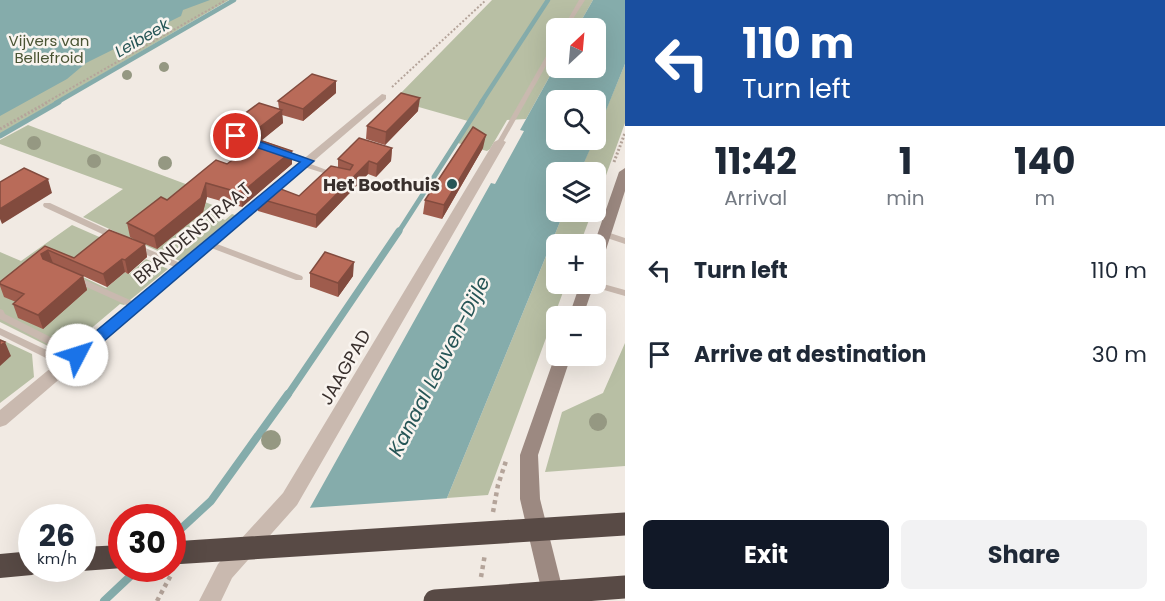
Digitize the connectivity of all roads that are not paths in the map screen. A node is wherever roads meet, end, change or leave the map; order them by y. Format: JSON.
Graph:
{"nodes":[{"id":1,"x":582,"y":0,"type":"edge"},
{"id":2,"x":571,"y":18,"type":"edge"},
{"id":3,"x":546,"y":62,"type":"edge"},
{"id":4,"x":381,"y":97,"type":"road end"},
{"id":5,"x":236,"y":136,"type":"dead end"},
{"id":6,"x":500,"y":142,"type":"joint"},
{"id":7,"x":306,"y":163,"type":"junction"},
{"id":8,"x":625,"y":172,"type":"edge"},
{"id":9,"x":346,"y":178,"type":"edge"},
{"id":10,"x":47,"y":205,"type":"dead end"},
{"id":11,"x":604,"y":234,"type":"edge"},
{"id":12,"x":606,"y":235,"type":"edge"},
{"id":13,"x":625,"y":241,"type":"edge"},
{"id":14,"x":209,"y":244,"type":"junction"},
{"id":15,"x":182,"y":267,"type":"junction"},
{"id":16,"x":62,"y":272,"type":"edge"},
{"id":17,"x":299,"y":278,"type":"dead end"},
{"id":18,"x":606,"y":288,"type":"edge"},
{"id":19,"x":625,"y":293,"type":"edge"},
{"id":20,"x":136,"y":306,"type":"junction"},
{"id":21,"x":0,"y":312,"type":"edge"},
{"id":22,"x":0,"y":331,"type":"edge"},
{"id":23,"x":72,"y":359,"type":"junction"},
{"id":24,"x":560,"y":366,"type":"edge"},
{"id":25,"x":0,"y":420,"type":"edge"},
{"id":26,"x":625,"y":524,"type":"edge"},
{"id":27,"x":186,"y":552,"type":"edge"},
{"id":28,"x":18,"y":564,"type":"edge"},
{"id":29,"x":0,"y":566,"type":"edge"},
{"id":30,"x":625,"y":587,"type":"edge"},
{"id":31,"x":552,"y":592,"type":"edge"},
{"id":32,"x":210,"y":601,"type":"edge"},
{"id":33,"x":435,"y":601,"type":"edge"},
{"id":34,"x":571,"y":601,"type":"edge"}],
"edges":[{"from":1,"to":2,"type":"lane"},
{"from":3,"to":6,"type":"lane"},
{"from":4,"to":7,"type":"street","name":"BRANDENSTRAAT"},
{"from":5,"to":7,"type":"lane"},
{"from":6,"to":32,"type":"street","name":"JAAGPAD"},
{"from":7,"to":9,"type":"lane"},
{"from":7,"to":14,"type":"street","name":"BRANDENSTRAAT"},
{"from":8,"to":11,"type":"street"},
{"from":10,"to":15,"type":"lane"},
{"from":12,"to":13,"type":"lane"},
{"from":14,"to":15,"type":"street","name":"BRANDENSTRAAT"},
{"from":14,"to":17,"type":"lane"},
{"from":15,"to":20,"type":"street","name":"BRANDENSTRAAT"},
{"from":16,"to":20,"type":"lane"},
{"from":18,"to":19,"type":"lane"},
{"from":20,"to":23,"type":"street","name":"BRANDENSTRAAT"},
{"from":21,"to":23,"type":"lane"},
{"from":22,"to":23,"type":"lane"},
{"from":23,"to":25,"type":"street","name":"BRANDENSTRAAT"},
{"from":24,"to":31,"type":"street"},
{"from":26,"to":27,"type":"highway","bridge":true},
{"from":28,"to":29,"type":"highway"},
{"from":30,"to":33,"type":"highway","bridge":true},
{"from":31,"to":34,"type":"street"}]}
